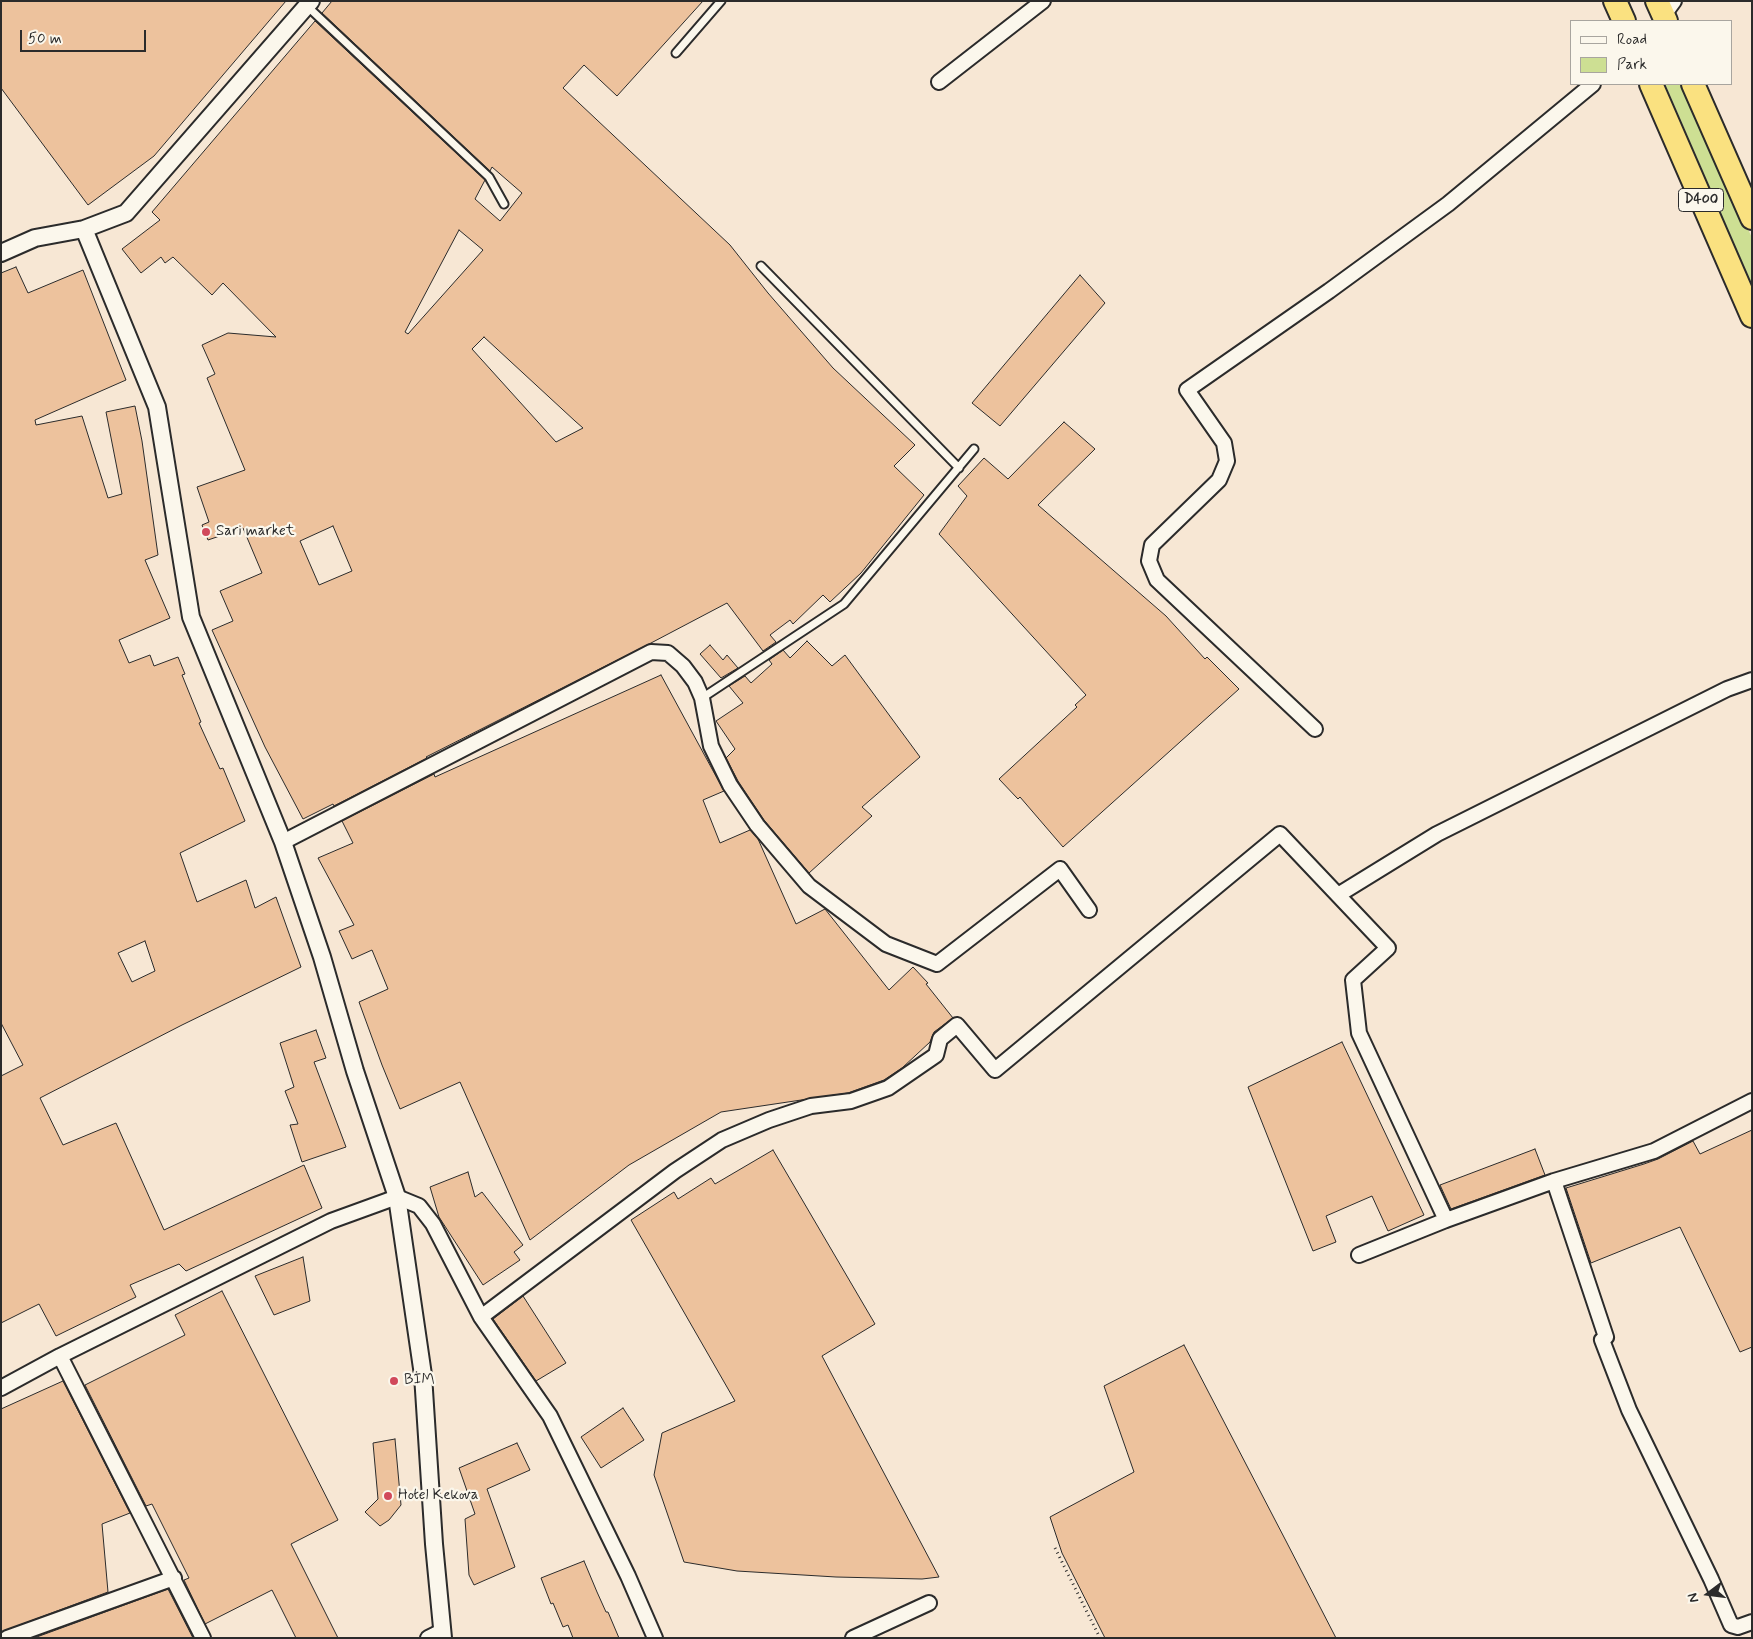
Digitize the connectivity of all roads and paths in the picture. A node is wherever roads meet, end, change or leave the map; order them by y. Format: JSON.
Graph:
{"nodes":[{"id":1,"x":721,"y":1,"type":"edge"},
{"id":2,"x":1043,"y":1,"type":"edge"},
{"id":3,"x":1615,"y":1,"type":"edge"},
{"id":4,"x":309,"y":4,"type":"edge"},
{"id":5,"x":1624,"y":20,"type":"edge"},
{"id":6,"x":676,"y":53,"type":"dead end"},
{"id":7,"x":939,"y":82,"type":"dead end"},
{"id":8,"x":1592,"y":85,"type":"edge"},
{"id":9,"x":1651,"y":85,"type":"edge"},
{"id":10,"x":1693,"y":85,"type":"edge"},
{"id":11,"x":504,"y":204,"type":"dead end"},
{"id":12,"x":1752,"y":218,"type":"edge"},
{"id":13,"x":84,"y":229,"type":"junction"},
{"id":14,"x":1,"y":252,"type":"edge"},
{"id":15,"x":761,"y":266,"type":"dead end"},
{"id":16,"x":1752,"y":316,"type":"edge"},
{"id":17,"x":974,"y":449,"type":"dead end"},
{"id":18,"x":959,"y":468,"type":"junction"},
{"id":19,"x":1752,"y":680,"type":"edge"},
{"id":20,"x":702,"y":698,"type":"junction"},
{"id":21,"x":1315,"y":729,"type":"dead end"},
{"id":22,"x":283,"y":842,"type":"junction"},
{"id":23,"x":1338,"y":895,"type":"junction"},
{"id":24,"x":1089,"y":910,"type":"dead end"},
{"id":25,"x":1752,"y":1101,"type":"edge"},
{"id":26,"x":1554,"y":1181,"type":"junction"},
{"id":27,"x":397,"y":1197,"type":"junction"},
{"id":28,"x":1446,"y":1220,"type":"junction"},
{"id":29,"x":1359,"y":1255,"type":"dead end"},
{"id":30,"x":481,"y":1317,"type":"junction"},
{"id":31,"x":60,"y":1356,"type":"junction"},
{"id":32,"x":1,"y":1388,"type":"edge"},
{"id":33,"x":1055,"y":1548,"type":"dead end"},
{"id":34,"x":174,"y":1578,"type":"junction"},
{"id":35,"x":929,"y":1603,"type":"dead end"},
{"id":36,"x":1752,"y":1622,"type":"edge"},
{"id":37,"x":438,"y":1635,"type":"edge"},
{"id":38,"x":7,"y":1638,"type":"edge"},
{"id":39,"x":203,"y":1638,"type":"edge"},
{"id":40,"x":655,"y":1638,"type":"edge"},
{"id":41,"x":853,"y":1638,"type":"edge"},
{"id":42,"x":1100,"y":1638,"type":"edge"}],
"edges":[{"from":1,"to":6,"type":"lane"},
{"from":2,"to":7,"type":"street"},
{"from":3,"to":5,"type":"highway"},
{"from":4,"to":11,"type":"lane"},
{"from":4,"to":13,"type":"street"},
{"from":8,"to":21,"type":"street"},
{"from":9,"to":16,"type":"highway","number":"D400"},
{"from":10,"to":12,"type":"highway","number":"D400"},
{"from":13,"to":14,"type":"street"},
{"from":13,"to":22,"type":"street"},
{"from":15,"to":18,"type":"lane"},
{"from":17,"to":18,"type":"lane"},
{"from":18,"to":20,"type":"lane"},
{"from":19,"to":23,"type":"street"},
{"from":20,"to":22,"type":"street"},
{"from":20,"to":24,"type":"street"},
{"from":22,"to":27,"type":"street"},
{"from":23,"to":28,"type":"street"},
{"from":23,"to":30,"type":"street"},
{"from":25,"to":26,"type":"street"},
{"from":26,"to":28,"type":"street"},
{"from":26,"to":36,"type":"street"},
{"from":27,"to":30,"type":"street"},
{"from":27,"to":31,"type":"street"},
{"from":27,"to":37,"type":"street"},
{"from":28,"to":29,"type":"street"},
{"from":30,"to":40,"type":"street"},
{"from":31,"to":32,"type":"street"},
{"from":31,"to":34,"type":"street"},
{"from":33,"to":42,"type":"path"},
{"from":34,"to":38,"type":"street"},
{"from":34,"to":39,"type":"street"},
{"from":35,"to":41,"type":"street"}]}
